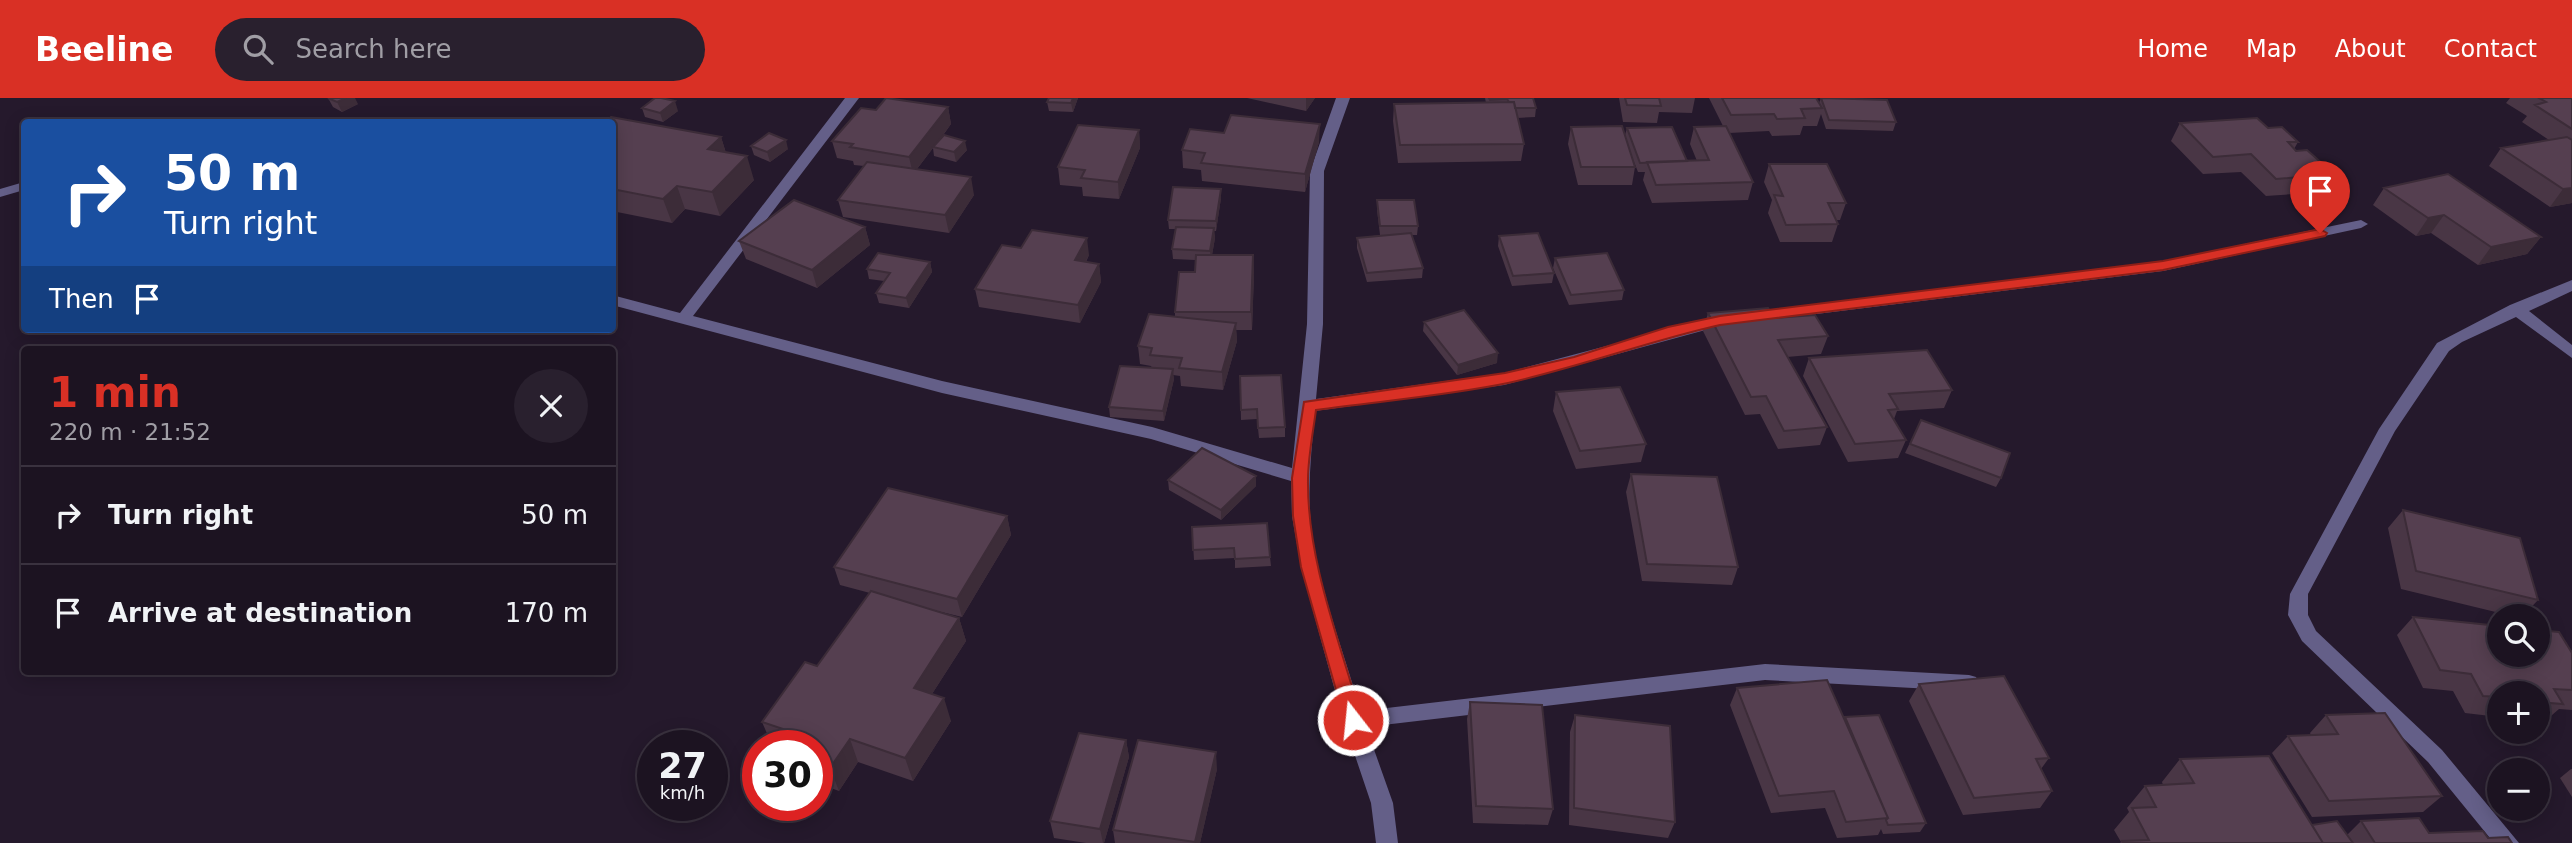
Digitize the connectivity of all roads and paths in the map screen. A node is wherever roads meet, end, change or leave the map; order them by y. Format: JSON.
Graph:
{"nodes":[{"id":1,"x":852,"y":98,"type":"edge"},
{"id":2,"x":1343,"y":98,"type":"edge"},
{"id":3,"x":21,"y":187,"type":"edge"},
{"id":4,"x":0,"y":193,"type":"edge"},
{"id":5,"x":2361,"y":224,"type":"dead end"},
{"id":6,"x":2572,"y":285,"type":"edge"},
{"id":7,"x":616,"y":301,"type":"edge"},
{"id":8,"x":2516,"y":309,"type":"junction"},
{"id":9,"x":684,"y":318,"type":"junction"},
{"id":10,"x":2572,"y":353,"type":"edge"},
{"id":11,"x":1309,"y":406,"type":"junction"},
{"id":12,"x":1300,"y":478,"type":"junction"},
{"id":13,"x":1983,"y":683,"type":"edge"},
{"id":14,"x":1353,"y":720,"type":"junction"},
{"id":15,"x":1387,"y":843,"type":"edge"},
{"id":16,"x":2508,"y":843,"type":"edge"}],
"edges":[{"from":1,"to":9,"type":"street"},
{"from":2,"to":11,"type":"street"},
{"from":3,"to":4,"type":"street"},
{"from":5,"to":11,"type":"street"},
{"from":6,"to":8,"type":"street"},
{"from":7,"to":9,"type":"street"},
{"from":8,"to":10,"type":"street"},
{"from":8,"to":16,"type":"street"},
{"from":9,"to":12,"type":"street"},
{"from":11,"to":12,"type":"street"},
{"from":12,"to":14,"type":"street"},
{"from":13,"to":14,"type":"street"},
{"from":14,"to":15,"type":"street"}]}
